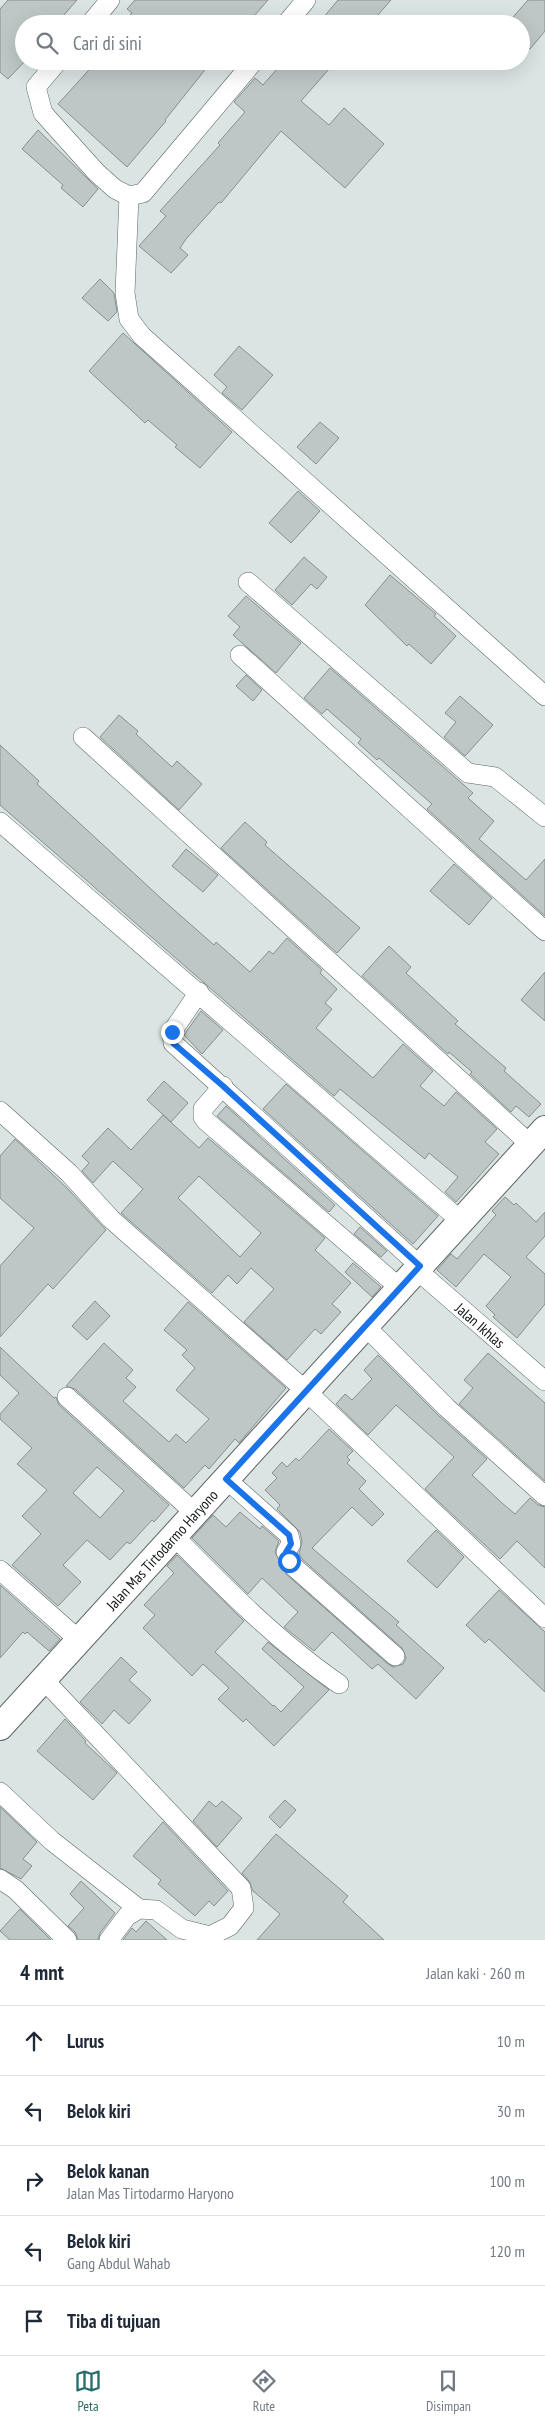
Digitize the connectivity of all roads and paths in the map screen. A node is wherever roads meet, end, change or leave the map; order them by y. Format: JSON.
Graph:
{"nodes":[{"id":1,"x":110,"y":0,"type":"edge"},
{"id":2,"x":306,"y":0,"type":"edge"},
{"id":3,"x":98,"y":15,"type":"edge"},
{"id":4,"x":294,"y":15,"type":"edge"},
{"id":5,"x":50,"y":70,"type":"edge"},
{"id":6,"x":246,"y":70,"type":"edge"},
{"id":7,"x":129,"y":196,"type":"junction"},
{"id":8,"x":248,"y":582,"type":"dead end"},
{"id":9,"x":240,"y":655,"type":"dead end"},
{"id":10,"x":545,"y":696,"type":"edge"},
{"id":11,"x":83,"y":737,"type":"dead end"},
{"id":12,"x":545,"y":817,"type":"edge"},
{"id":13,"x":0,"y":822,"type":"edge"},
{"id":14,"x":545,"y":930,"type":"edge"},
{"id":15,"x":199,"y":992,"type":"junction"},
{"id":16,"x":223,"y":1086,"type":"junction"},
{"id":17,"x":0,"y":1112,"type":"edge"},
{"id":18,"x":538,"y":1137,"type":"edge"},
{"id":19,"x":461,"y":1221,"type":"junction"},
{"id":20,"x":412,"y":1275,"type":"junction"},
{"id":21,"x":366,"y":1326,"type":"junction"},
{"id":22,"x":545,"y":1381,"type":"edge"},
{"id":23,"x":306,"y":1391,"type":"junction"},
{"id":24,"x":67,"y":1397,"type":"dead end"},
{"id":25,"x":226,"y":1479,"type":"junction"},
{"id":26,"x":545,"y":1496,"type":"edge"},
{"id":27,"x":196,"y":1512,"type":"junction"},
{"id":28,"x":174,"y":1536,"type":"junction"},
{"id":29,"x":0,"y":1570,"type":"edge"},
{"id":30,"x":545,"y":1618,"type":"edge"},
{"id":31,"x":79,"y":1640,"type":"junction"},
{"id":32,"x":395,"y":1656,"type":"dead end"},
{"id":33,"x":43,"y":1679,"type":"junction"},
{"id":34,"x":340,"y":1684,"type":"dead end"},
{"id":35,"x":0,"y":1727,"type":"edge"},
{"id":36,"x":0,"y":1792,"type":"edge"},
{"id":37,"x":0,"y":1879,"type":"edge"},
{"id":38,"x":139,"y":1909,"type":"junction"},
{"id":39,"x":67,"y":1940,"type":"edge"},
{"id":40,"x":109,"y":1940,"type":"edge"}],
"edges":[{"from":1,"to":3,"type":"street"},
{"from":2,"to":4,"type":"street"},
{"from":5,"to":7,"type":"street"},
{"from":6,"to":7,"type":"street"},
{"from":7,"to":10,"type":"street"},
{"from":8,"to":12,"type":"street"},
{"from":9,"to":14,"type":"street"},
{"from":11,"to":18,"type":"street"},
{"from":13,"to":15,"type":"street"},
{"from":15,"to":16,"type":"street"},
{"from":15,"to":19,"type":"street"},
{"from":16,"to":20,"type":"street"},
{"from":16,"to":20,"type":"street"},
{"from":17,"to":23,"type":"street"},
{"from":18,"to":19,"type":"street","name":"Jalan Mas Tirtodarmo Haryono"},
{"from":19,"to":20,"type":"street","name":"Jalan Mas Tirtodarmo Haryono"},
{"from":20,"to":21,"type":"street","name":"Jalan Mas Tirtodarmo Haryono"},
{"from":20,"to":22,"type":"street","name":"Jalan Ikhlas"},
{"from":21,"to":23,"type":"street","name":"Jalan Mas Tirtodarmo Haryono"},
{"from":21,"to":26,"type":"street"},
{"from":23,"to":25,"type":"street","name":"Jalan Mas Tirtodarmo Haryono"},
{"from":23,"to":30,"type":"street"},
{"from":24,"to":27,"type":"street"},
{"from":25,"to":27,"type":"street","name":"Jalan Mas Tirtodarmo Haryono"},
{"from":25,"to":32,"type":"street"},
{"from":27,"to":28,"type":"street","name":"Jalan Mas Tirtodarmo Haryono"},
{"from":28,"to":31,"type":"street","name":"Jalan Mas Tirtodarmo Haryono"},
{"from":28,"to":34,"type":"street"},
{"from":29,"to":31,"type":"street"},
{"from":31,"to":33,"type":"street","name":"Jalan Mas Tirtodarmo Haryono"},
{"from":33,"to":35,"type":"street","name":"Jalan Mas Tirtodarmo Haryono"},
{"from":33,"to":38,"type":"street"},
{"from":36,"to":38,"type":"street"},
{"from":37,"to":39,"type":"street"},
{"from":38,"to":40,"type":"street"}]}
